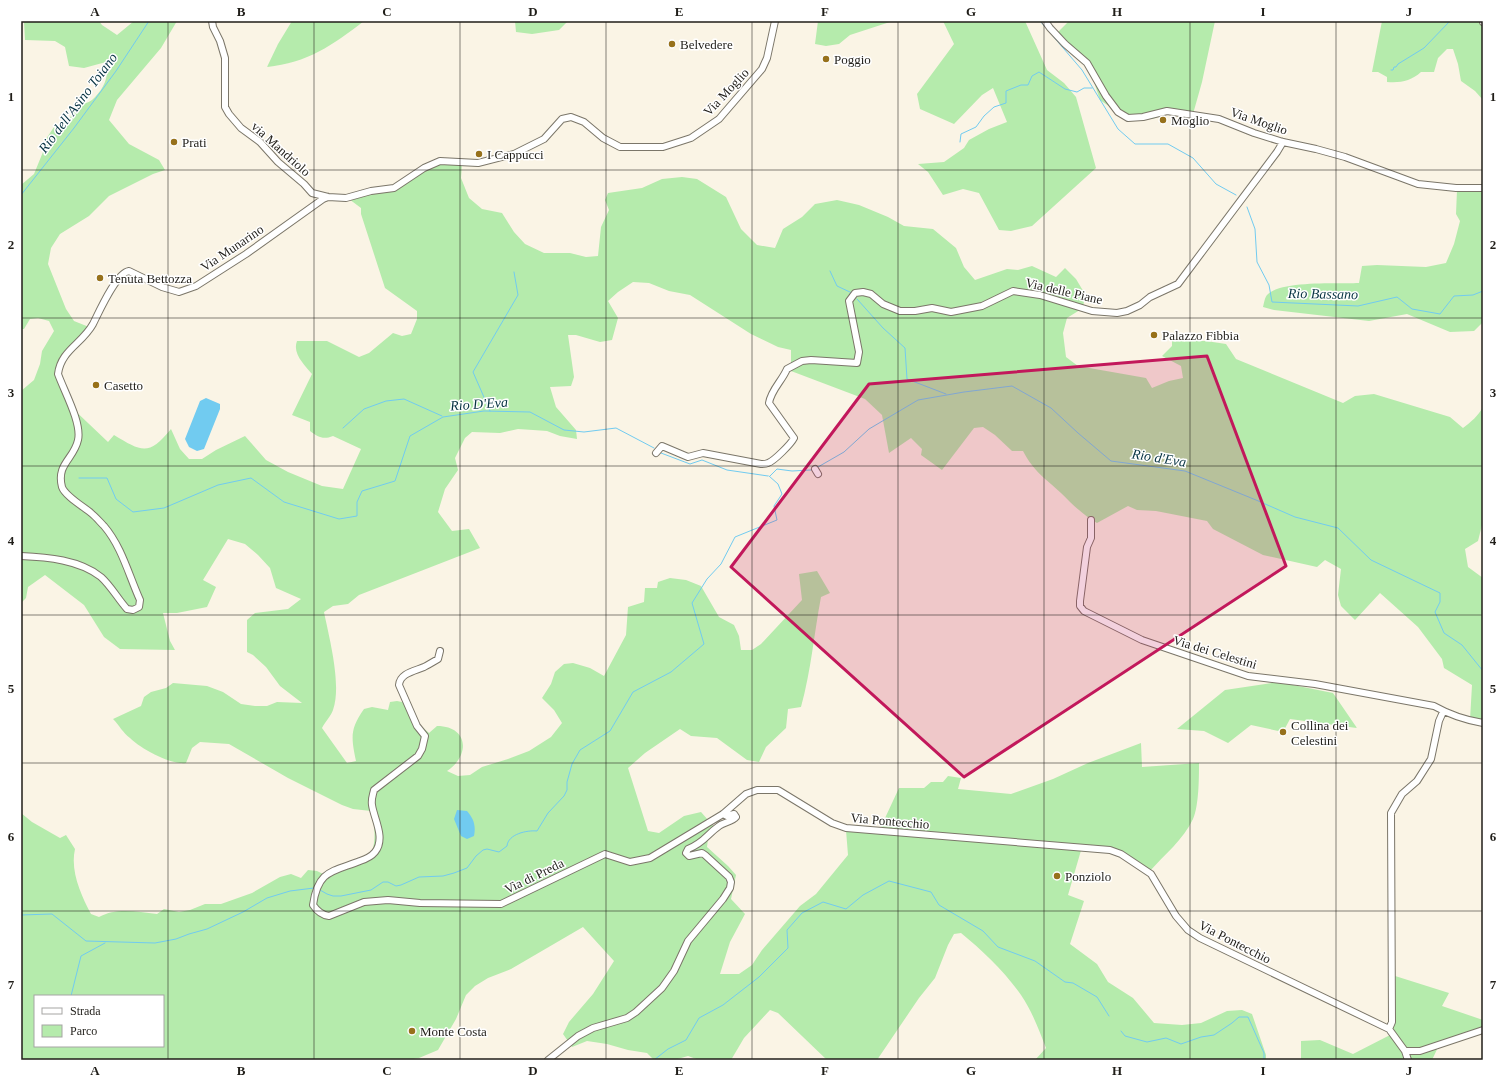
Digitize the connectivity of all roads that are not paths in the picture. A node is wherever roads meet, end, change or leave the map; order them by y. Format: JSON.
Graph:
{"nodes":[{"id":1,"x":212,"y":21,"type":"edge"},
{"id":2,"x":775,"y":21,"type":"edge"},
{"id":3,"x":1045,"y":21,"type":"edge"},
{"id":4,"x":1283,"y":142,"type":"junction"},
{"id":5,"x":1483,"y":188,"type":"edge"},
{"id":6,"x":328,"y":197,"type":"junction"},
{"id":7,"x":656,"y":454,"type":"dead end"},
{"id":8,"x":1091,"y":520,"type":"dead end"},
{"id":9,"x":21,"y":556,"type":"edge"},
{"id":10,"x":440,"y":651,"type":"dead end"},
{"id":11,"x":1443,"y":712,"type":"junction"},
{"id":12,"x":1483,"y":723,"type":"edge"},
{"id":13,"x":723,"y":814,"type":"junction"},
{"id":14,"x":1389,"y":1029,"type":"junction"},
{"id":15,"x":1483,"y":1030,"type":"edge"},
{"id":16,"x":1405,"y":1051,"type":"junction"},
{"id":17,"x":1420,"y":1051,"type":"junction"},
{"id":18,"x":548,"y":1060,"type":"edge"},
{"id":19,"x":1410,"y":1060,"type":"edge"}],
"edges":[{"from":1,"to":6,"type":"street","name":"via Mandriolo"},
{"from":2,"to":6,"type":"street","name":"Via Moglio"},
{"from":3,"to":4,"type":"street","name":"Via Moglio"},
{"from":4,"to":5,"type":"street","name":"Via Moglio"},
{"from":4,"to":7,"type":"street","name":"Via delle Piane"},
{"from":6,"to":9,"type":"street","name":"Via Munarino"},
{"from":8,"to":11,"type":"street","name":"Via dei Celestini"},
{"from":10,"to":13,"type":"street","name":"Via di Preda"},
{"from":11,"to":12,"type":"street","name":"Via dei Celestini"},
{"from":11,"to":14,"type":"street"},
{"from":13,"to":14,"type":"street","name":"Via Pontecchio"},
{"from":13,"to":18,"type":"street"},
{"from":14,"to":16,"type":"street","name":"Via Pontecchio"},
{"from":15,"to":17,"type":"street"},
{"from":16,"to":17,"type":"street"},
{"from":16,"to":19,"type":"street","name":"Via Pontecchio"},
{"from":17,"to":19,"type":"street"}]}
